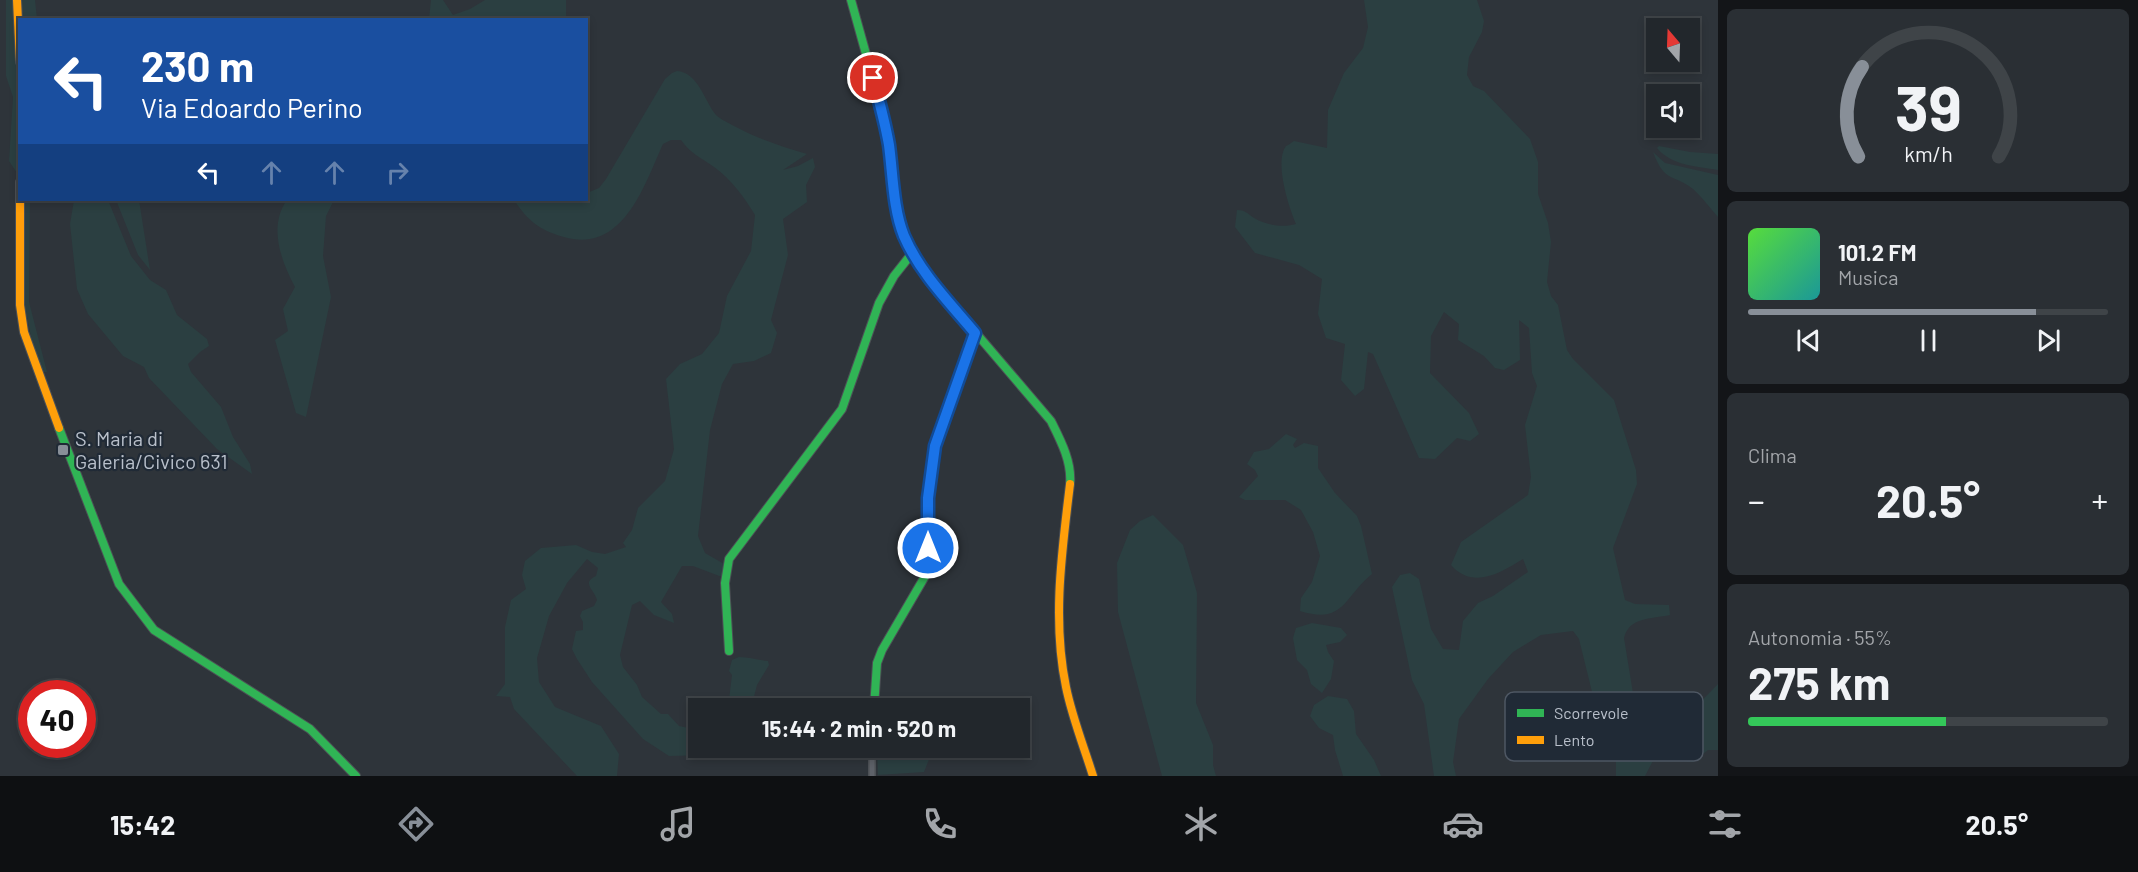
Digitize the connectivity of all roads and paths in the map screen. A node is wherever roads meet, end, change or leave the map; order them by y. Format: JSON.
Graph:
{"nodes":[{"id":1,"x":16,"y":0,"type":"edge"},
{"id":2,"x":851,"y":0,"type":"edge"},
{"id":3,"x":18,"y":31,"type":"edge"},
{"id":4,"x":20,"y":201,"type":"edge"},
{"id":5,"x":913,"y":252,"type":"junction"},
{"id":6,"x":975,"y":333,"type":"junction"},
{"id":7,"x":729,"y":651,"type":"dead end"},
{"id":8,"x":875,"y":698,"type":"edge"},
{"id":9,"x":872,"y":758,"type":"edge"},
{"id":10,"x":356,"y":776,"type":"edge"},
{"id":11,"x":872,"y":776,"type":"edge"},
{"id":12,"x":1093,"y":776,"type":"edge"}],
"edges":[{"from":1,"to":3,"type":"street"},
{"from":2,"to":5,"type":"street"},
{"from":4,"to":10,"type":"street"},
{"from":5,"to":6,"type":"street"},
{"from":5,"to":7,"type":"street"},
{"from":6,"to":8,"type":"street"},
{"from":6,"to":12,"type":"street"},
{"from":9,"to":11,"type":"street"}]}
